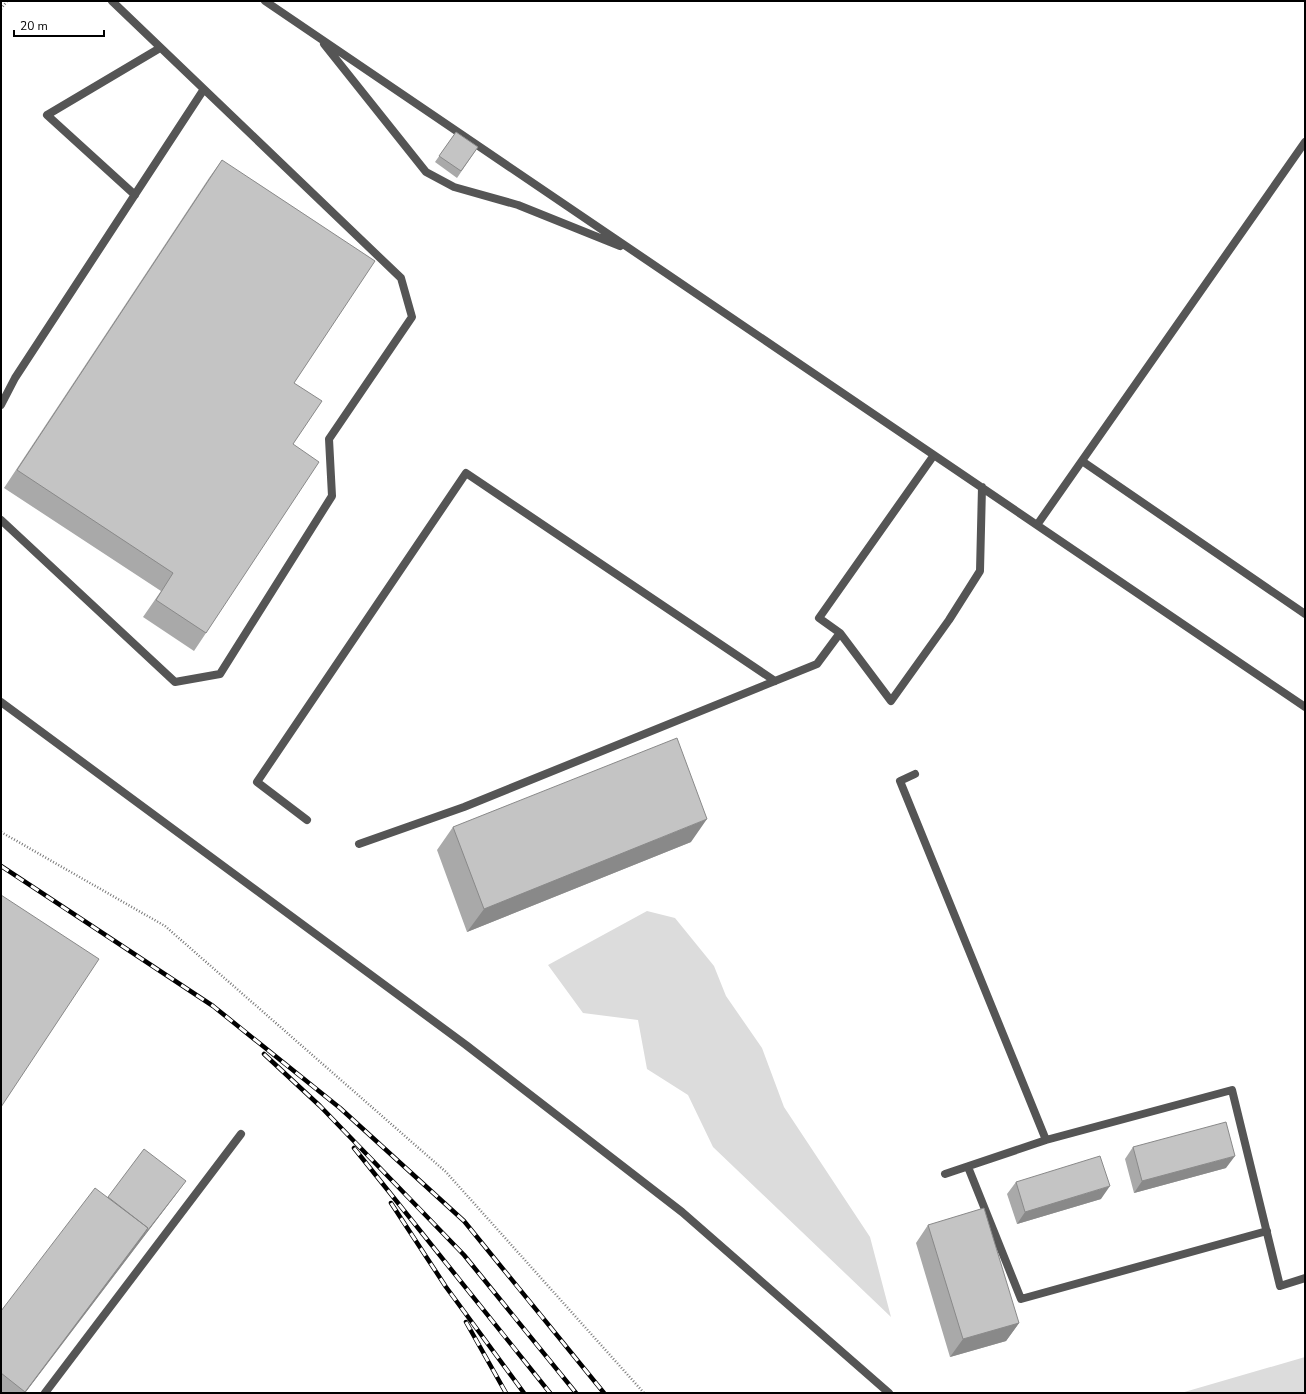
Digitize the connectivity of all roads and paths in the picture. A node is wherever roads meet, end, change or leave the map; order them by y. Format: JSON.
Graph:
{"nodes":[{"id":1,"x":7,"y":1,"type":"edge"},
{"id":2,"x":112,"y":1,"type":"edge"},
{"id":3,"x":265,"y":1,"type":"edge"},
{"id":4,"x":1,"y":9,"type":"edge"},
{"id":5,"x":318,"y":37,"type":"junction"},
{"id":6,"x":160,"y":48,"type":"junction"},
{"id":7,"x":204,"y":89,"type":"junction"},
{"id":8,"x":1305,"y":142,"type":"edge"},
{"id":9,"x":135,"y":196,"type":"junction"},
{"id":10,"x":636,"y":252,"type":"junction"},
{"id":11,"x":1,"y":404,"type":"edge"},
{"id":12,"x":934,"y":455,"type":"junction"},
{"id":13,"x":1082,"y":461,"type":"junction"},
{"id":14,"x":982,"y":487,"type":"junction"},
{"id":15,"x":1,"y":520,"type":"edge"},
{"id":16,"x":1037,"y":525,"type":"junction"},
{"id":17,"x":1305,"y":614,"type":"edge"},
{"id":18,"x":840,"y":633,"type":"junction"},
{"id":19,"x":775,"y":681,"type":"junction"},
{"id":20,"x":1,"y":702,"type":"edge"},
{"id":21,"x":1305,"y":707,"type":"edge"},
{"id":22,"x":915,"y":774,"type":"dead end"},
{"id":23,"x":307,"y":820,"type":"dead end"},
{"id":24,"x":1,"y":832,"type":"edge"},
{"id":25,"x":359,"y":844,"type":"dead end"},
{"id":26,"x":241,"y":1134,"type":"dead end"},
{"id":27,"x":1046,"y":1140,"type":"junction"},
{"id":28,"x":968,"y":1167,"type":"junction"},
{"id":29,"x":945,"y":1174,"type":"dead end"},
{"id":30,"x":1267,"y":1231,"type":"junction"},
{"id":31,"x":1305,"y":1278,"type":"edge"},
{"id":32,"x":45,"y":1393,"type":"edge"},
{"id":33,"x":644,"y":1393,"type":"edge"},
{"id":34,"x":888,"y":1393,"type":"edge"}],
"edges":[{"from":1,"to":4,"type":"path"},
{"from":2,"to":6,"type":"street"},
{"from":3,"to":5,"type":"street"},
{"from":5,"to":10,"type":"street"},
{"from":5,"to":10,"type":"street"},
{"from":6,"to":7,"type":"street"},
{"from":6,"to":9,"type":"street"},
{"from":7,"to":9,"type":"street"},
{"from":7,"to":15,"type":"street"},
{"from":8,"to":13,"type":"street"},
{"from":9,"to":11,"type":"street"},
{"from":10,"to":12,"type":"street"},
{"from":12,"to":14,"type":"street"},
{"from":12,"to":18,"type":"street"},
{"from":13,"to":16,"type":"street"},
{"from":13,"to":17,"type":"street"},
{"from":14,"to":16,"type":"street"},
{"from":14,"to":18,"type":"street"},
{"from":16,"to":21,"type":"street"},
{"from":18,"to":19,"type":"street"},
{"from":19,"to":23,"type":"street"},
{"from":19,"to":25,"type":"street"},
{"from":20,"to":34,"type":"street"},
{"from":22,"to":27,"type":"street"},
{"from":24,"to":33,"type":"path"},
{"from":26,"to":32,"type":"street"},
{"from":27,"to":28,"type":"street"},
{"from":27,"to":30,"type":"street"},
{"from":28,"to":29,"type":"street"},
{"from":28,"to":30,"type":"street"},
{"from":30,"to":31,"type":"street"}]}
